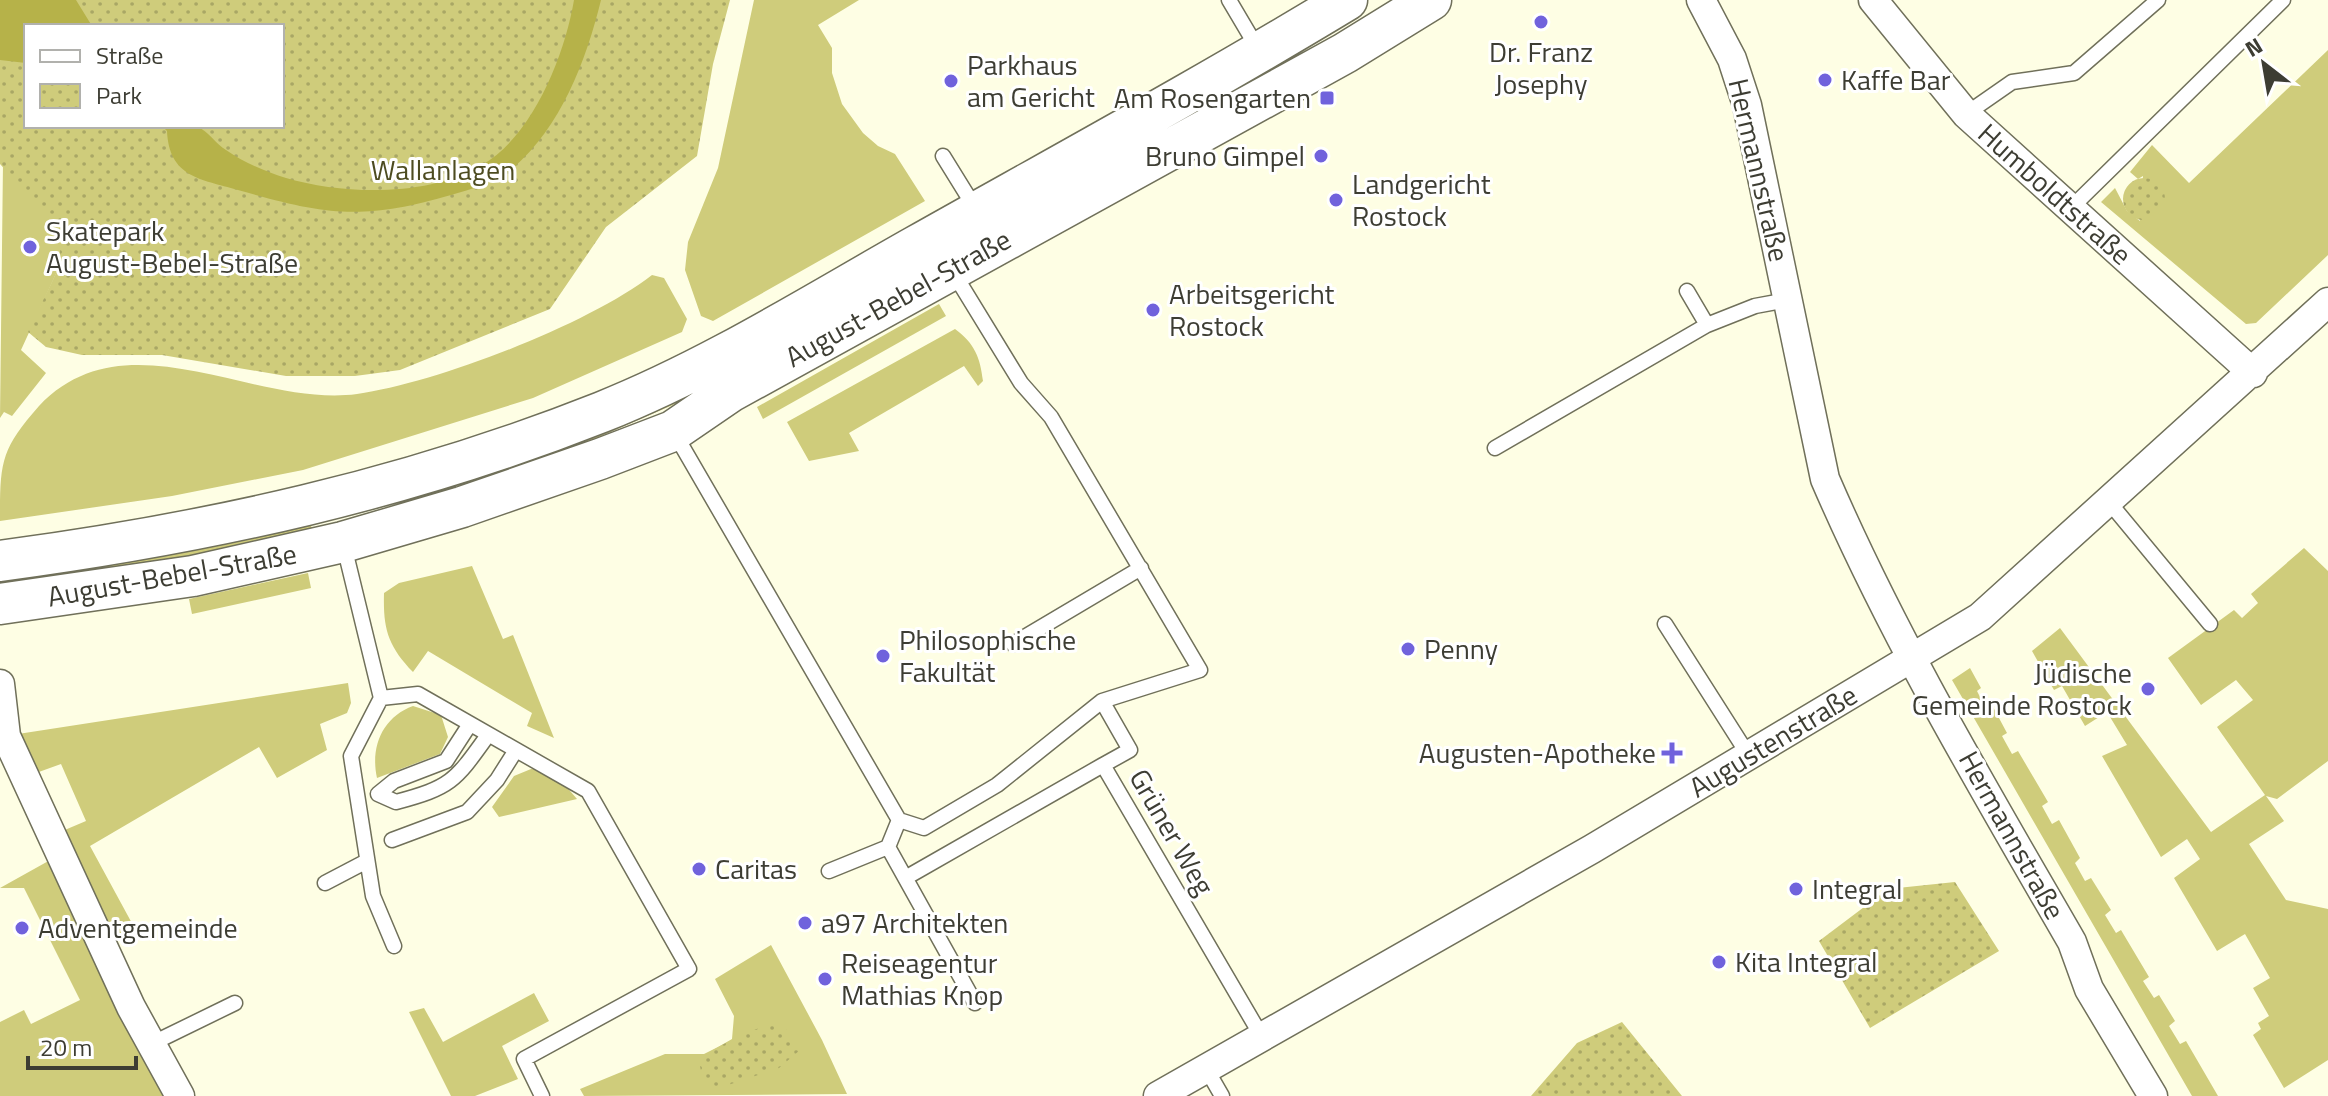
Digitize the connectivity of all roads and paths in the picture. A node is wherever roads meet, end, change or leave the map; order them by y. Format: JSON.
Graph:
{"nodes":[{"id":1,"x":1229,"y":0,"type":"edge"},
{"id":2,"x":1347,"y":0,"type":"edge"},
{"id":3,"x":1431,"y":0,"type":"edge"},
{"id":4,"x":1701,"y":0,"type":"edge"},
{"id":5,"x":1873,"y":0,"type":"edge"},
{"id":6,"x":2158,"y":0,"type":"edge"},
{"id":7,"x":2283,"y":0,"type":"edge"},
{"id":8,"x":1260,"y":53,"type":"junction"},
{"id":9,"x":1966,"y":114,"type":"junction"},
{"id":10,"x":943,"y":156,"type":"dead end"},
{"id":11,"x":2071,"y":208,"type":"junction"},
{"id":12,"x":977,"y":212,"type":"junction"},
{"id":13,"x":951,"y":269,"type":"junction"},
{"id":14,"x":1687,"y":291,"type":"dead end"},
{"id":15,"x":1788,"y":300,"type":"junction"},
{"id":16,"x":2328,"y":302,"type":"edge"},
{"id":17,"x":1707,"y":325,"type":"junction"},
{"id":18,"x":2253,"y":373,"type":"junction"},
{"id":19,"x":673,"y":431,"type":"junction"},
{"id":20,"x":1495,"y":448,"type":"dead end"},
{"id":21,"x":332,"y":502,"type":"junction"},
{"id":22,"x":2109,"y":502,"type":"junction"},
{"id":23,"x":343,"y":542,"type":"junction"},
{"id":24,"x":0,"y":561,"type":"edge"},
{"id":25,"x":1141,"y":568,"type":"junction"},
{"id":26,"x":0,"y":604,"type":"edge"},
{"id":27,"x":1665,"y":624,"type":"dead end"},
{"id":28,"x":2210,"y":624,"type":"dead end"},
{"id":29,"x":1013,"y":644,"type":"dead end"},
{"id":30,"x":1912,"y":658,"type":"junction"},
{"id":31,"x":0,"y":684,"type":"edge"},
{"id":32,"x":381,"y":698,"type":"junction"},
{"id":33,"x":1102,"y":701,"type":"junction"},
{"id":34,"x":470,"y":724,"type":"junction"},
{"id":35,"x":488,"y":735,"type":"junction"},
{"id":36,"x":516,"y":750,"type":"junction"},
{"id":37,"x":1749,"y":756,"type":"junction"},
{"id":38,"x":1103,"y":765,"type":"junction"},
{"id":39,"x":899,"y":820,"type":"junction"},
{"id":40,"x":392,"y":840,"type":"dead end"},
{"id":41,"x":888,"y":847,"type":"junction"},
{"id":42,"x":367,"y":861,"type":"junction"},
{"id":43,"x":829,"y":871,"type":"dead end"},
{"id":44,"x":907,"y":877,"type":"junction"},
{"id":45,"x":325,"y":883,"type":"dead end"},
{"id":46,"x":394,"y":946,"type":"dead end"},
{"id":47,"x":235,"y":1003,"type":"dead end"},
{"id":48,"x":975,"y":1003,"type":"dead end"},
{"id":49,"x":1262,"y":1037,"type":"junction"},
{"id":50,"x":151,"y":1044,"type":"junction"},
{"id":51,"x":1207,"y":1070,"type":"junction"},
{"id":52,"x":180,"y":1096,"type":"edge"},
{"id":53,"x":542,"y":1096,"type":"edge"},
{"id":54,"x":1158,"y":1096,"type":"edge"},
{"id":55,"x":1222,"y":1096,"type":"edge"},
{"id":56,"x":2153,"y":1096,"type":"edge"}],
"edges":[{"from":1,"to":8,"type":"lane"},
{"from":2,"to":8,"type":"main road","name":"August-Bebel-Straße"},
{"from":3,"to":13,"type":"main road","name":"August-Bebel-Straße"},
{"from":4,"to":15,"type":"street","name":"Hermannstraße"},
{"from":5,"to":9,"type":"street","name":"Humboldtstraße"},
{"from":6,"to":9,"type":"lane"},
{"from":7,"to":11,"type":"lane"},
{"from":8,"to":12,"type":"main road","name":"August-Bebel-Straße"},
{"from":9,"to":11,"type":"street","name":"Humboldtstraße"},
{"from":10,"to":12,"type":"lane"},
{"from":11,"to":18,"type":"street","name":"Humboldtstraße"},
{"from":12,"to":21,"type":"main road","name":"August-Bebel-Straße"},
{"from":13,"to":19,"type":"main road","name":"August-Bebel-Straße"},
{"from":13,"to":25,"type":"lane"},
{"from":14,"to":17,"type":"lane"},
{"from":15,"to":17,"type":"lane","name":"Hermannstraße"},
{"from":15,"to":30,"type":"street","name":"Hermannstraße"},
{"from":16,"to":18,"type":"street","name":"Augustenstraße"},
{"from":17,"to":20,"type":"lane","name":"Hermannstraße"},
{"from":18,"to":22,"type":"street","name":"Augustenstraße"},
{"from":19,"to":23,"type":"main road","name":"August-Bebel-Straße"},
{"from":19,"to":39,"type":"lane"},
{"from":21,"to":23,"type":"main road"},
{"from":21,"to":24,"type":"main road","name":"August-Bebel-Straße"},
{"from":22,"to":28,"type":"lane"},
{"from":22,"to":30,"type":"street","name":"Augustenstraße"},
{"from":23,"to":26,"type":"main road","name":"August-Bebel-Straße"},
{"from":23,"to":32,"type":"lane"},
{"from":25,"to":29,"type":"lane"},
{"from":25,"to":33,"type":"lane"},
{"from":27,"to":37,"type":"lane"},
{"from":30,"to":37,"type":"street","name":"Augustenstraße"},
{"from":30,"to":56,"type":"street","name":"Hermannstraße"},
{"from":31,"to":50,"type":"street"},
{"from":32,"to":34,"type":"lane"},
{"from":32,"to":42,"type":"lane"},
{"from":33,"to":38,"type":"lane"},
{"from":33,"to":39,"type":"lane"},
{"from":34,"to":35,"type":"lane"},
{"from":34,"to":35,"type":"lane"},
{"from":35,"to":36,"type":"lane"},
{"from":36,"to":40,"type":"lane"},
{"from":36,"to":53,"type":"lane"},
{"from":37,"to":49,"type":"street","name":"Augustenstraße"},
{"from":38,"to":44,"type":"lane","name":"Grüner Weg"},
{"from":38,"to":49,"type":"lane","name":"Grüner Weg"},
{"from":39,"to":41,"type":"lane"},
{"from":41,"to":43,"type":"lane"},
{"from":41,"to":44,"type":"lane"},
{"from":42,"to":45,"type":"lane"},
{"from":42,"to":46,"type":"lane"},
{"from":44,"to":48,"type":"lane"},
{"from":47,"to":50,"type":"lane"},
{"from":49,"to":51,"type":"street","name":"Augustenstraße"},
{"from":50,"to":52,"type":"street"},
{"from":51,"to":54,"type":"street","name":"Augustenstraße"},
{"from":51,"to":55,"type":"lane"}]}
